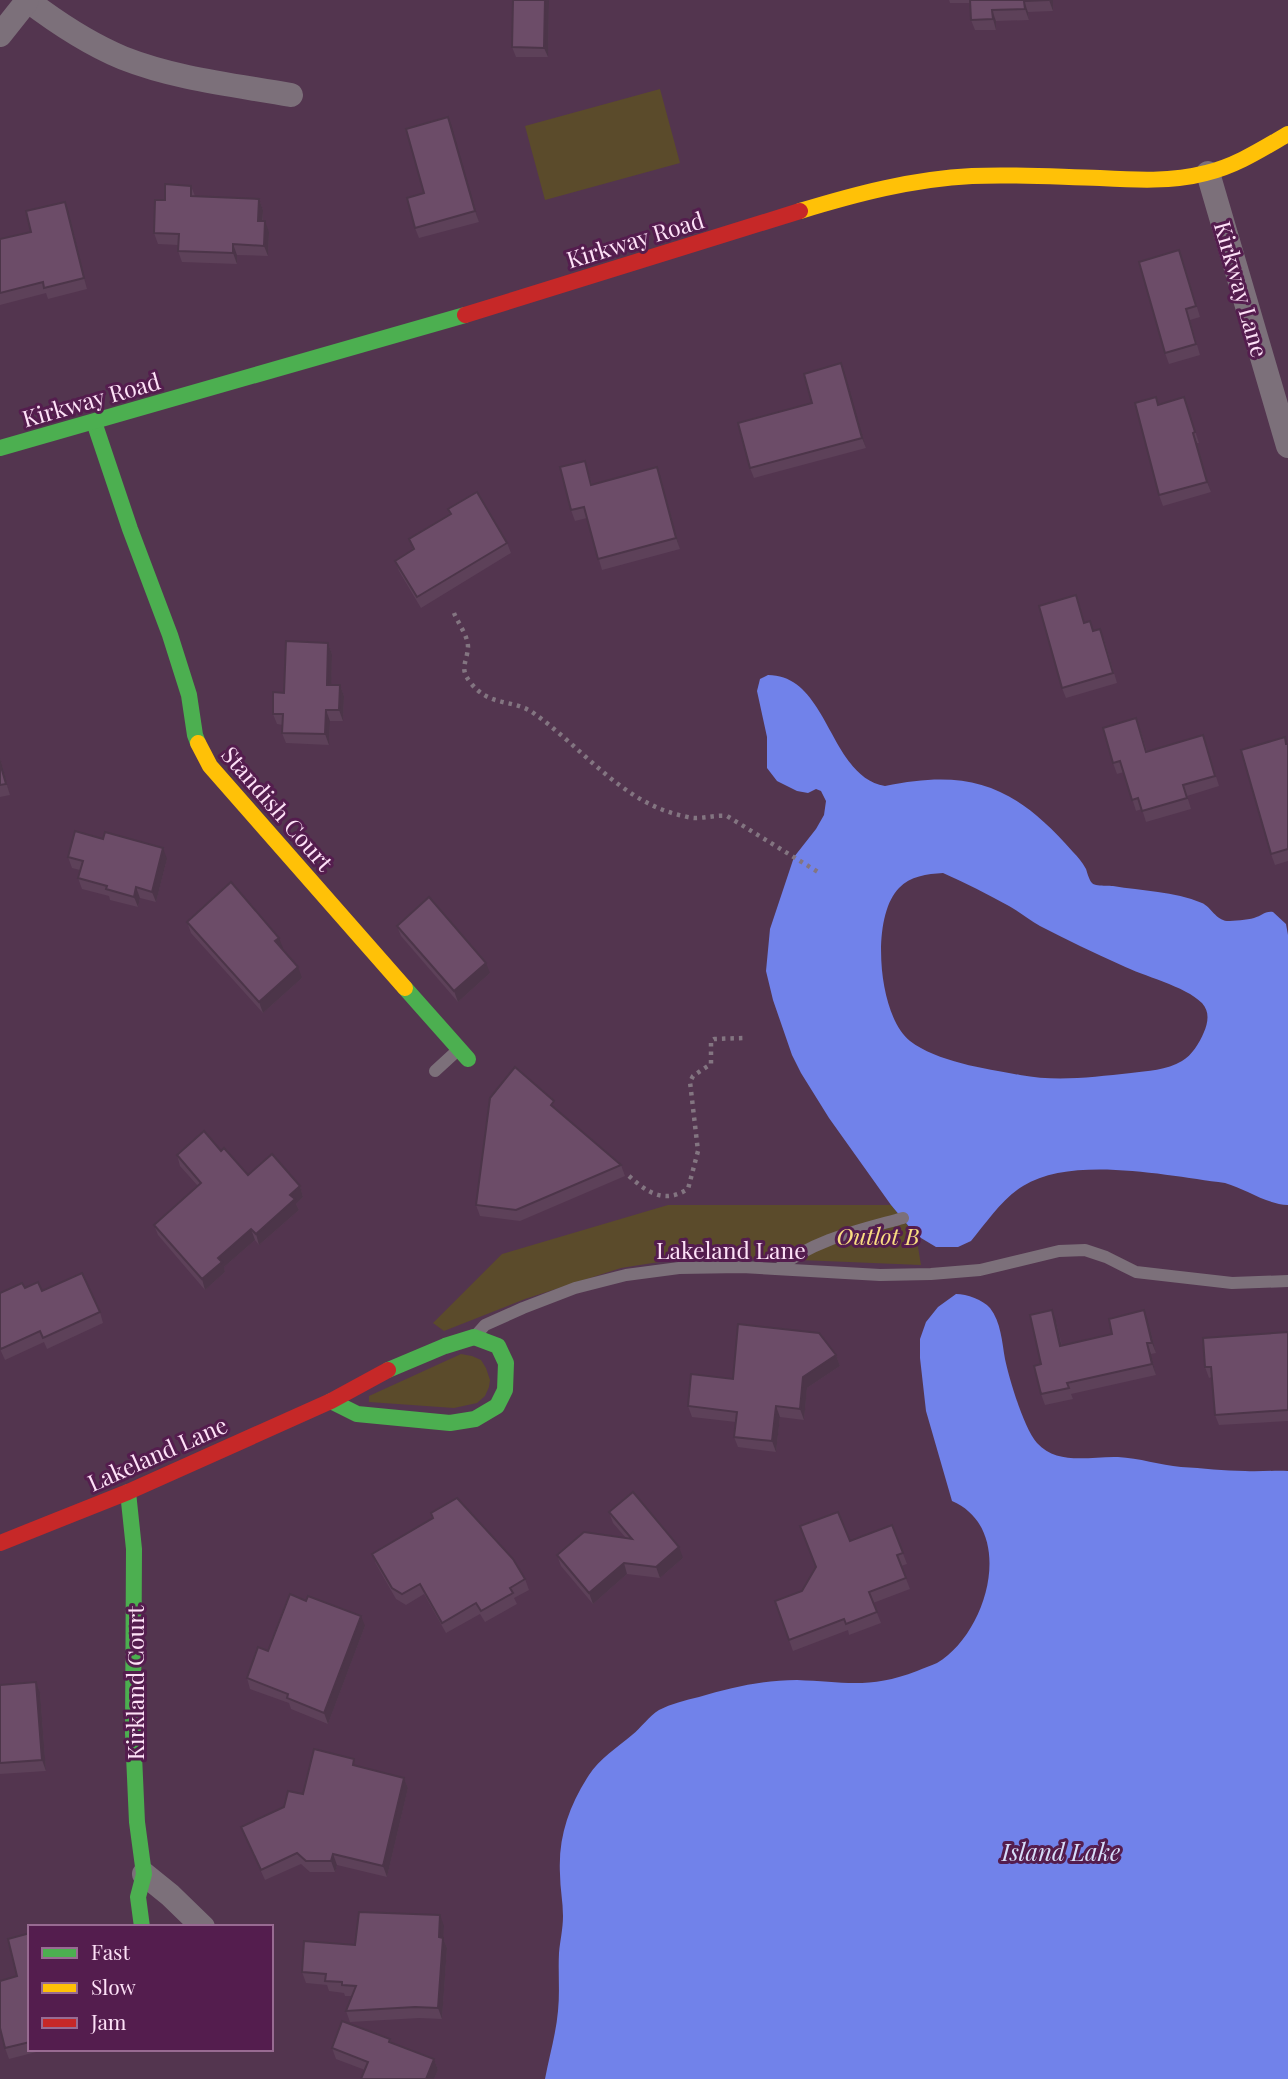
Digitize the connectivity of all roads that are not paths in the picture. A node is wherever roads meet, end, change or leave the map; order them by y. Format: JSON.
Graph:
{"nodes":[{"id":1,"x":27,"y":0,"type":"edge"},
{"id":2,"x":0,"y":35,"type":"edge"},
{"id":3,"x":291,"y":94,"type":"dead end"},
{"id":4,"x":1288,"y":134,"type":"edge"},
{"id":5,"x":1208,"y":173,"type":"junction"},
{"id":6,"x":94,"y":422,"type":"junction"},
{"id":7,"x":1288,"y":446,"type":"edge"},
{"id":8,"x":0,"y":448,"type":"edge"},
{"id":9,"x":464,"y":1054,"type":"joint"},
{"id":10,"x":435,"y":1071,"type":"dead end"},
{"id":11,"x":903,"y":1218,"type":"dead end"},
{"id":12,"x":778,"y":1269,"type":"junction"},
{"id":13,"x":1288,"y":1281,"type":"edge"},
{"id":14,"x":474,"y":1337,"type":"junction"},
{"id":15,"x":331,"y":1401,"type":"junction"},
{"id":16,"x":128,"y":1492,"type":"junction"},
{"id":17,"x":0,"y":1544,"type":"edge"},
{"id":18,"x":144,"y":1874,"type":"junction"},
{"id":19,"x":142,"y":1925,"type":"edge"},
{"id":20,"x":201,"y":1925,"type":"edge"}],
"edges":[{"from":1,"to":2,"type":"street"},
{"from":1,"to":3,"type":"street"},
{"from":4,"to":5,"type":"street","name":"Kirkway Road"},
{"from":5,"to":6,"type":"street","name":"Kirkway Road"},
{"from":5,"to":7,"type":"street","name":"Kirkway Lane"},
{"from":6,"to":8,"type":"street","name":"Kirkway Road"},
{"from":6,"to":9,"type":"street","name":"Standish Court"},
{"from":9,"to":10,"type":"lane"},
{"from":11,"to":12,"type":"lane"},
{"from":12,"to":13,"type":"lane","name":"Lakeland Lane"},
{"from":12,"to":14,"type":"lane","name":"Lakeland Lane"},
{"from":14,"to":15,"type":"street","name":"Lakeland Lane"},
{"from":14,"to":15,"type":"street"},
{"from":15,"to":16,"type":"street","name":"Lakeland Lane"},
{"from":16,"to":17,"type":"street","name":"Lakeland Lane"},
{"from":16,"to":18,"type":"street","name":"Kirkland Court"},
{"from":18,"to":19,"type":"street","name":"Kirkland Court"},
{"from":18,"to":20,"type":"street"}]}
